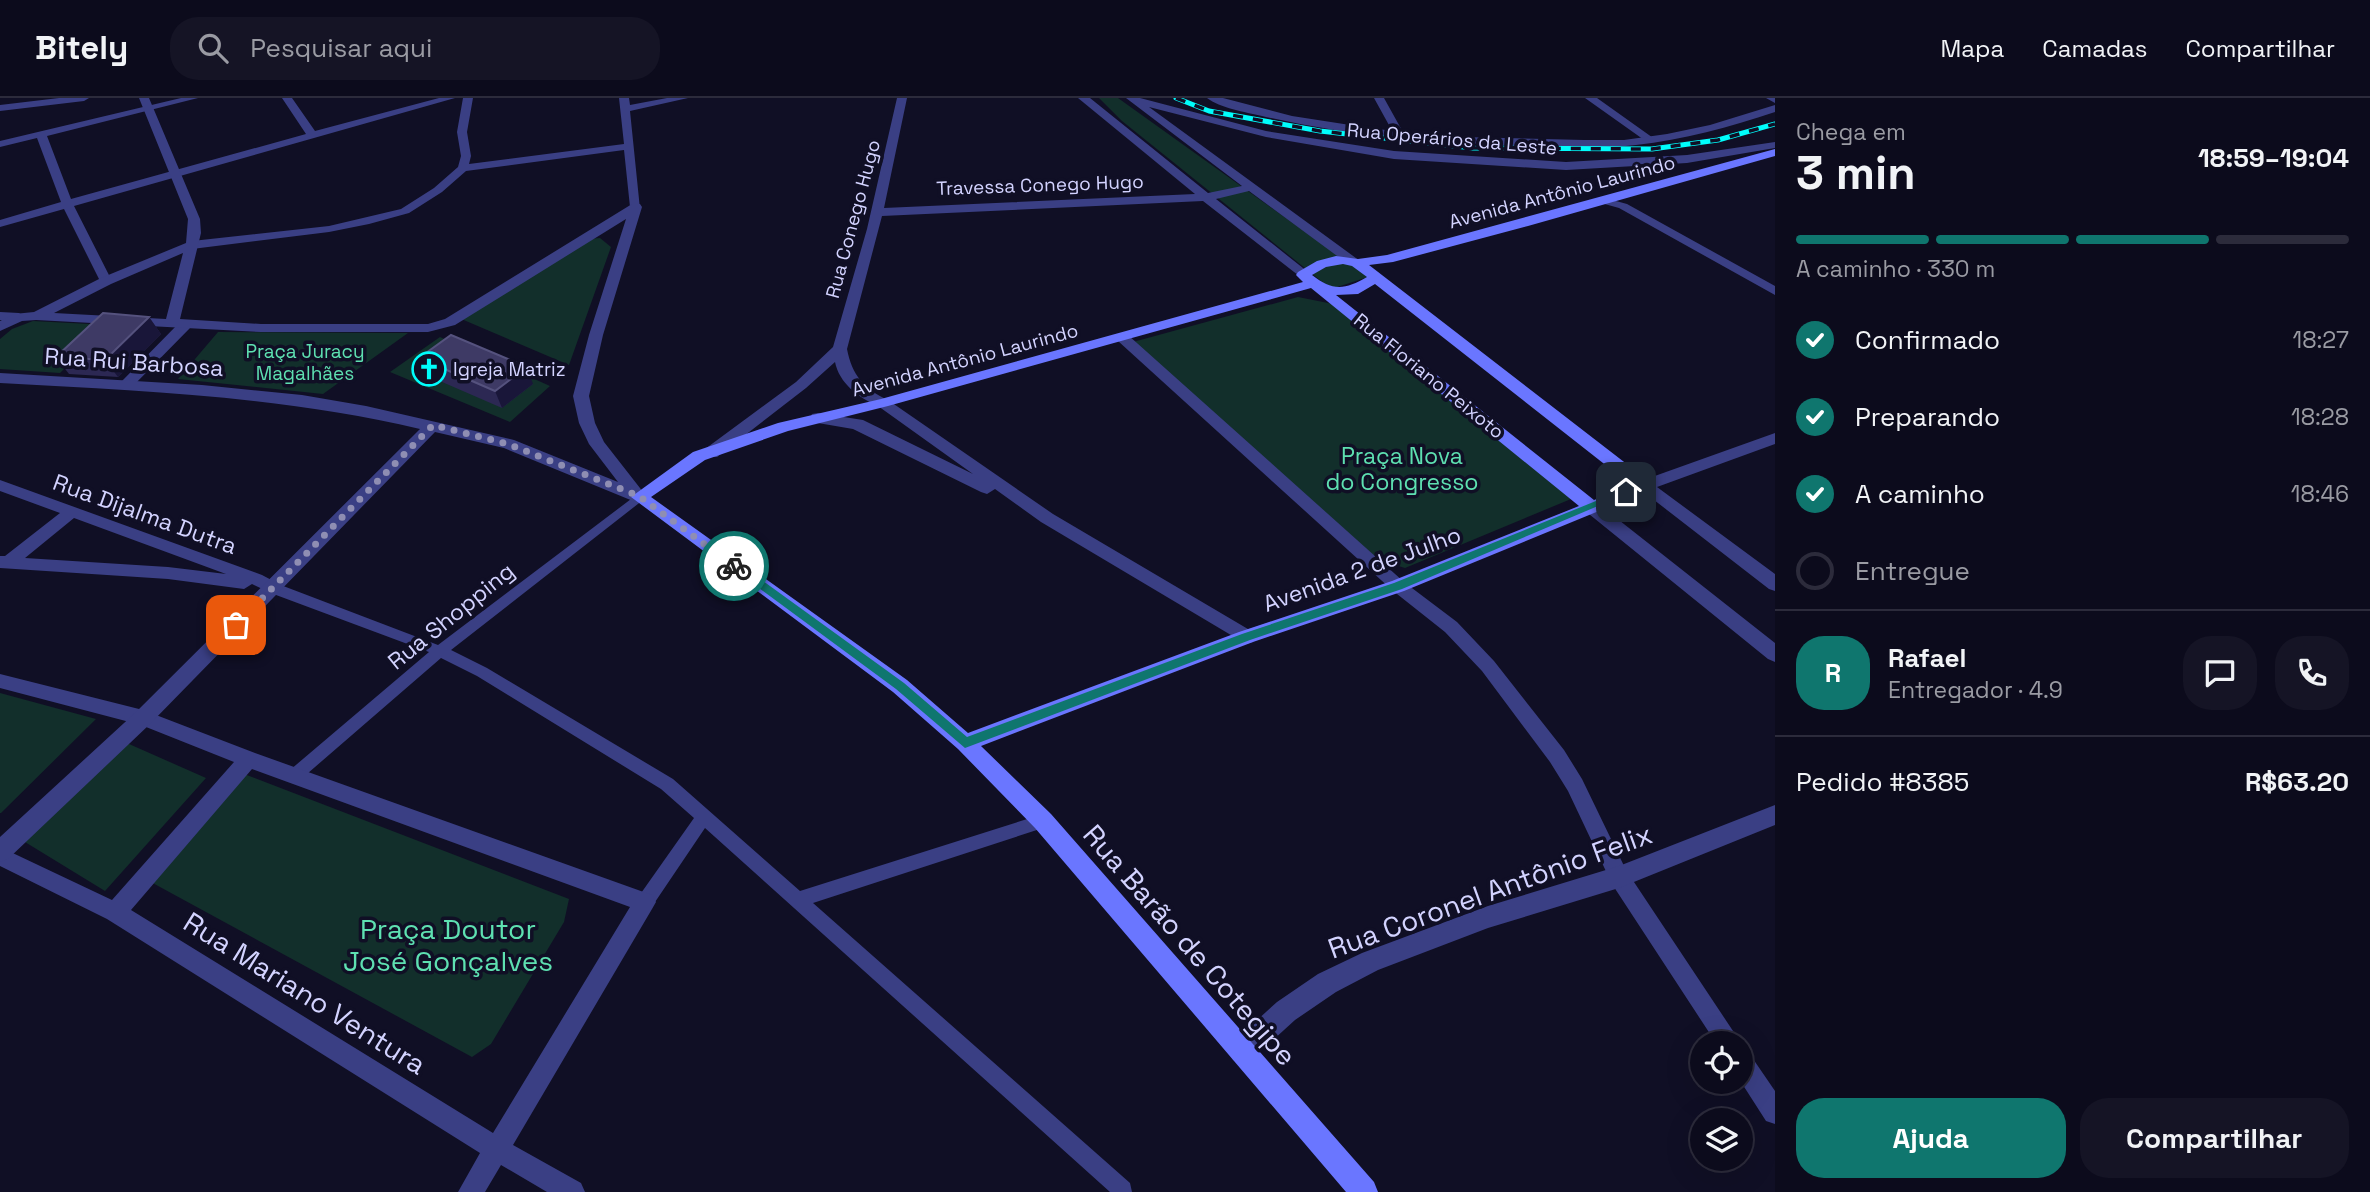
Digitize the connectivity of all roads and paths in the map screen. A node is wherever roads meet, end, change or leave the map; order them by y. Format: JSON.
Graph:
{"nodes":[{"id":1,"x":83,"y":98,"type":"edge"},
{"id":2,"x":193,"y":98,"type":"edge"},
{"id":3,"x":287,"y":98,"type":"edge"},
{"id":4,"x":450,"y":98,"type":"edge"},
{"id":5,"x":468,"y":98,"type":"edge"},
{"id":6,"x":902,"y":98,"type":"edge"},
{"id":7,"x":1130,"y":98,"type":"edge"},
{"id":8,"x":1212,"y":98,"type":"edge"},
{"id":9,"x":1379,"y":98,"type":"edge"},
{"id":10,"x":1590,"y":98,"type":"edge"},
{"id":11,"x":677,"y":99,"type":"edge"},
{"id":12,"x":1084,"y":99,"type":"edge"},
{"id":13,"x":146,"y":101,"type":"edge"},
{"id":14,"x":625,"y":104,"type":"edge"},
{"id":15,"x":0,"y":108,"type":"edge"},
{"id":16,"x":1775,"y":108,"type":"edge"},
{"id":17,"x":13,"y":129,"type":"dead end"},
{"id":18,"x":41,"y":134,"type":"junction"},
{"id":19,"x":1399,"y":134,"type":"junction"},
{"id":20,"x":312,"y":135,"type":"junction"},
{"id":21,"x":1651,"y":140,"type":"junction"},
{"id":22,"x":0,"y":144,"type":"edge"},
{"id":23,"x":1775,"y":145,"type":"edge"},
{"id":24,"x":630,"y":146,"type":"junction"},
{"id":25,"x":1775,"y":152,"type":"edge"},
{"id":26,"x":1775,"y":163,"type":"edge"},
{"id":27,"x":463,"y":168,"type":"junction"},
{"id":28,"x":176,"y":172,"type":"junction"},
{"id":29,"x":1252,"y":187,"type":"junction"},
{"id":30,"x":1206,"y":197,"type":"junction"},
{"id":31,"x":1605,"y":201,"type":"junction"},
{"id":32,"x":67,"y":204,"type":"junction"},
{"id":33,"x":1623,"y":206,"type":"junction"},
{"id":34,"x":636,"y":207,"type":"junction"},
{"id":35,"x":877,"y":212,"type":"junction"},
{"id":36,"x":0,"y":224,"type":"edge"},
{"id":37,"x":589,"y":234,"type":"junction"},
{"id":38,"x":624,"y":244,"type":"junction"},
{"id":39,"x":192,"y":245,"type":"junction"},
{"id":40,"x":1355,"y":262,"type":"junction"},
{"id":41,"x":1373,"y":276,"type":"junction"},
{"id":42,"x":106,"y":281,"type":"junction"},
{"id":43,"x":1312,"y":283,"type":"junction"},
{"id":44,"x":1775,"y":291,"type":"edge"},
{"id":45,"x":0,"y":316,"type":"edge"},
{"id":46,"x":36,"y":316,"type":"junction"},
{"id":47,"x":19,"y":317,"type":"junction"},
{"id":48,"x":179,"y":324,"type":"junction"},
{"id":49,"x":0,"y":327,"type":"edge"},
{"id":50,"x":1123,"y":338,"type":"junction"},
{"id":51,"x":840,"y":349,"type":"junction"},
{"id":52,"x":0,"y":379,"type":"edge"},
{"id":53,"x":127,"y":384,"type":"junction"},
{"id":54,"x":883,"y":403,"type":"junction"},
{"id":55,"x":818,"y":418,"type":"junction"},
{"id":56,"x":433,"y":425,"type":"junction"},
{"id":57,"x":1775,"y":438,"type":"edge"},
{"id":58,"x":711,"y":453,"type":"junction"},
{"id":59,"x":0,"y":485,"type":"edge"},
{"id":60,"x":1644,"y":486,"type":"junction"},
{"id":61,"x":639,"y":496,"type":"junction"},
{"id":62,"x":1590,"y":506,"type":"junction"},
{"id":63,"x":71,"y":512,"type":"junction"},
{"id":64,"x":1047,"y":517,"type":"junction"},
{"id":65,"x":3,"y":563,"type":"edge"},
{"id":66,"x":1775,"y":584,"type":"edge"},
{"id":67,"x":1398,"y":586,"type":"junction"},
{"id":68,"x":273,"y":588,"type":"junction"},
{"id":69,"x":1246,"y":637,"type":"junction"},
{"id":70,"x":440,"y":651,"type":"junction"},
{"id":71,"x":1775,"y":654,"type":"edge"},
{"id":72,"x":0,"y":681,"type":"edge"},
{"id":73,"x":143,"y":718,"type":"junction"},
{"id":74,"x":965,"y":743,"type":"junction"},
{"id":75,"x":248,"y":759,"type":"junction"},
{"id":76,"x":295,"y":775,"type":"junction"},
{"id":77,"x":1775,"y":815,"type":"edge"},
{"id":78,"x":704,"y":817,"type":"junction"},
{"id":79,"x":1043,"y":821,"type":"junction"},
{"id":80,"x":0,"y":854,"type":"edge"},
{"id":81,"x":1619,"y":877,"type":"junction"},
{"id":82,"x":798,"y":900,"type":"junction"},
{"id":83,"x":645,"y":902,"type":"junction"},
{"id":84,"x":115,"y":912,"type":"junction"},
{"id":85,"x":1721,"y":1031,"type":"edge"},
{"id":86,"x":1242,"y":1051,"type":"junction"},
{"id":87,"x":1753,"y":1079,"type":"edge"},
{"id":88,"x":1775,"y":1112,"type":"edge"},
{"id":89,"x":496,"y":1149,"type":"junction"},
{"id":90,"x":1123,"y":1190,"type":"edge"},
{"id":91,"x":471,"y":1192,"type":"edge"},
{"id":92,"x":572,"y":1192,"type":"edge"},
{"id":93,"x":1364,"y":1192,"type":"edge"}],
"edges":[{"from":1,"to":15,"type":"street"},
{"from":2,"to":13,"type":"street"},
{"from":3,"to":20,"type":"street"},
{"from":4,"to":20,"type":"street"},
{"from":5,"to":27,"type":"street"},
{"from":6,"to":35,"type":"street","name":"Rua Conego Hugo"},
{"from":7,"to":23,"type":"street","name":"Rua Operários da Leste"},
{"from":7,"to":29,"type":"street","name":"Rua Floriano Peixoto"},
{"from":8,"to":19,"type":"street","name":"Rua Operários da Leste"},
{"from":9,"to":19,"type":"street"},
{"from":10,"to":21,"type":"street"},
{"from":11,"to":14,"type":"street"},
{"from":12,"to":30,"type":"street","name":"Rua Floriano Peixoto"},
{"from":13,"to":17,"type":"street"},
{"from":13,"to":18,"type":"street"},
{"from":13,"to":28,"type":"street"},
{"from":14,"to":24,"type":"street"},
{"from":16,"to":21,"type":"street","name":"Rua Operários da Leste"},
{"from":18,"to":22,"type":"street"},
{"from":18,"to":32,"type":"street"},
{"from":19,"to":21,"type":"street","name":"Rua Operários da Leste"},
{"from":20,"to":28,"type":"street"},
{"from":24,"to":27,"type":"street"},
{"from":24,"to":34,"type":"street"},
{"from":25,"to":31,"type":"main road","name":"Avenida Antônio Laurindo"},
{"from":26,"to":33,"type":"main road","name":"Avenida Antônio Laurindo"},
{"from":27,"to":39,"type":"street"},
{"from":28,"to":32,"type":"street"},
{"from":28,"to":39,"type":"street"},
{"from":29,"to":30,"type":"street","name":"Travessa Conego Hugo"},
{"from":29,"to":40,"type":"street","name":"Rua Floriano Peixoto"},
{"from":30,"to":35,"type":"street","name":"Travessa Conego Hugo"},
{"from":30,"to":43,"type":"street","name":"Rua Floriano Peixoto"},
{"from":31,"to":33,"type":"street"},
{"from":31,"to":40,"type":"main road","name":"Avenida Antônio Laurindo"},
{"from":32,"to":36,"type":"street"},
{"from":32,"to":42,"type":"street"},
{"from":33,"to":41,"type":"main road","name":"Avenida Antônio Laurindo"},
{"from":33,"to":44,"type":"street"},
{"from":34,"to":37,"type":"street"},
{"from":34,"to":38,"type":"street"},
{"from":35,"to":51,"type":"street","name":"Rua Conego Hugo"},
{"from":37,"to":38,"type":"street"},
{"from":37,"to":48,"type":"street"},
{"from":38,"to":61,"type":"street"},
{"from":39,"to":42,"type":"street"},
{"from":39,"to":48,"type":"street"},
{"from":40,"to":41,"type":"main road","name":"Rua Floriano Peixoto"},
{"from":40,"to":43,"type":"main road","name":"Avenida Antônio Laurindo"},
{"from":41,"to":43,"type":"main road","name":"Avenida Antônio Laurindo"},
{"from":41,"to":60,"type":"main road","name":"Rua Floriano Peixoto"},
{"from":42,"to":46,"type":"street"},
{"from":43,"to":50,"type":"main road","name":"Avenida Antônio Laurindo"},
{"from":43,"to":62,"type":"main road","name":"Rua Floriano Peixoto"},
{"from":45,"to":47,"type":"street"},
{"from":46,"to":47,"type":"street","name":"Rua Rui Barbosa"},
{"from":46,"to":48,"type":"street"},
{"from":47,"to":49,"type":"street","name":"Rua Rui Barbosa"},
{"from":48,"to":53,"type":"street"},
{"from":50,"to":54,"type":"main road","name":"Avenida Antônio Laurindo"},
{"from":50,"to":67,"type":"street"},
{"from":51,"to":54,"type":"street"},
{"from":51,"to":58,"type":"street"},
{"from":52,"to":53,"type":"street","name":"Rua Rui Barbosa"},
{"from":53,"to":56,"type":"street","name":"Rua Rui Barbosa"},
{"from":54,"to":55,"type":"main road","name":"Avenida Antônio Laurindo"},
{"from":54,"to":64,"type":"street"},
{"from":55,"to":58,"type":"main road","name":"Avenida Antônio Laurindo"},
{"from":55,"to":64,"type":"street"},
{"from":56,"to":61,"type":"street","name":"Rua Rui Barbosa"},
{"from":56,"to":68,"type":"street"},
{"from":57,"to":60,"type":"street","name":"Avenida 2 de Julho"},
{"from":58,"to":61,"type":"main road","name":"Avenida Antônio Laurindo"},
{"from":59,"to":63,"type":"street","name":"Rua Dijalma Dutra"},
{"from":60,"to":62,"type":"main road","name":"Avenida 2 de Julho"},
{"from":60,"to":66,"type":"street","name":"Rua Floriano Peixoto"},
{"from":61,"to":70,"type":"street","name":"Rua Shopping"},
{"from":61,"to":74,"type":"main road","name":"Rua Rui Barbosa"},
{"from":62,"to":67,"type":"main road","name":"Avenida 2 de Julho"},
{"from":62,"to":71,"type":"street","name":"Rua Floriano Peixoto"},
{"from":63,"to":65,"type":"street"},
{"from":63,"to":68,"type":"street","name":"Rua Dijalma Dutra"},
{"from":64,"to":69,"type":"street"},
{"from":65,"to":68,"type":"street"},
{"from":67,"to":69,"type":"main road","name":"Avenida 2 de Julho"},
{"from":67,"to":81,"type":"street"},
{"from":68,"to":70,"type":"street"},
{"from":68,"to":73,"type":"street"},
{"from":69,"to":74,"type":"main road","name":"Avenida 2 de Julho"},
{"from":70,"to":76,"type":"street","name":"Rua Shopping"},
{"from":70,"to":78,"type":"street"},
{"from":72,"to":73,"type":"street"},
{"from":73,"to":75,"type":"street"},
{"from":73,"to":80,"type":"street"},
{"from":74,"to":79,"type":"main road","name":"Rua Barão de Cotegipe"},
{"from":75,"to":76,"type":"street"},
{"from":75,"to":84,"type":"street"},
{"from":76,"to":83,"type":"street"},
{"from":77,"to":81,"type":"street","name":"Rua Coronel Antônio Felix"},
{"from":78,"to":82,"type":"street"},
{"from":78,"to":83,"type":"street"},
{"from":79,"to":82,"type":"street"},
{"from":79,"to":86,"type":"main road","name":"Rua Barão de Cotegipe"},
{"from":80,"to":84,"type":"street","name":"Rua Mariano Ventura"},
{"from":81,"to":85,"type":"street"},
{"from":81,"to":86,"type":"street","name":"Rua Coronel Antônio Felix"},
{"from":82,"to":90,"type":"street"},
{"from":83,"to":89,"type":"street"},
{"from":84,"to":89,"type":"street","name":"Rua Mariano Ventura"},
{"from":86,"to":93,"type":"main road","name":"Rua Barão de Cotegipe"},
{"from":87,"to":88,"type":"street"},
{"from":89,"to":91,"type":"street"},
{"from":89,"to":92,"type":"street","name":"Rua Mariano Ventura"}]}
